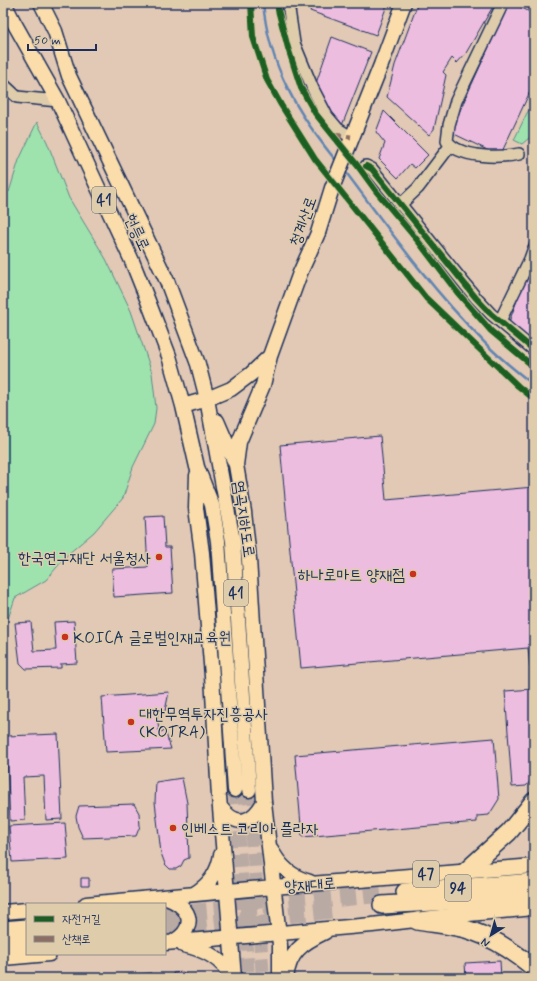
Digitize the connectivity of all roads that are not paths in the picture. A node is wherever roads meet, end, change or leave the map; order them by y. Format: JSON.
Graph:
{"nodes":[{"id":1,"x":4,"y":3,"type":"edge"},
{"id":2,"x":42,"y":3,"type":"edge"},
{"id":3,"x":288,"y":3,"type":"edge"},
{"id":4,"x":404,"y":3,"type":"edge"},
{"id":5,"x":502,"y":3,"type":"edge"},
{"id":6,"x":3,"y":84,"type":"edge"},
{"id":7,"x":58,"y":101,"type":"junction"},
{"id":8,"x":350,"y":141,"type":"junction"},
{"id":9,"x":450,"y":146,"type":"junction"},
{"id":10,"x":519,"y":154,"type":"dead end"},
{"id":11,"x":366,"y":166,"type":"dead end"},
{"id":12,"x":400,"y":205,"type":"junction"},
{"id":13,"x":534,"y":248,"type":"edge"},
{"id":14,"x":500,"y":321,"type":"junction"},
{"id":15,"x":534,"y":350,"type":"edge"},
{"id":16,"x":270,"y":356,"type":"junction"},
{"id":17,"x":207,"y":399,"type":"junction"},
{"id":18,"x":183,"y":406,"type":"junction"},
{"id":19,"x":236,"y":465,"type":"junction"},
{"id":20,"x":197,"y":467,"type":"junction"},
{"id":21,"x":234,"y":790,"type":"tunnel mouth"},
{"id":22,"x":249,"y":790,"type":"tunnel mouth"},
{"id":23,"x":534,"y":801,"type":"edge"},
{"id":24,"x":264,"y":802,"type":"junction"},
{"id":25,"x":220,"y":807,"type":"junction"},
{"id":26,"x":268,"y":841,"type":"junction"},
{"id":27,"x":223,"y":843,"type":"junction"},
{"id":28,"x":534,"y":866,"type":"edge"},
{"id":29,"x":466,"y":871,"type":"junction"},
{"id":30,"x":534,"y":882,"type":"edge"},
{"id":31,"x":318,"y":884,"type":"junction"},
{"id":32,"x":273,"y":887,"type":"junction"},
{"id":33,"x":227,"y":891,"type":"junction"},
{"id":34,"x":194,"y":894,"type":"junction"},
{"id":35,"x":534,"y":896,"type":"edge"},
{"id":36,"x":162,"y":897,"type":"junction"},
{"id":37,"x":97,"y":903,"type":"edge"},
{"id":38,"x":534,"y":908,"type":"edge"},
{"id":39,"x":26,"y":910,"type":"edge"},
{"id":40,"x":3,"y":912,"type":"edge"},
{"id":41,"x":417,"y":921,"type":"junction"},
{"id":42,"x":352,"y":927,"type":"junction"},
{"id":43,"x":26,"y":928,"type":"edge"},
{"id":44,"x":3,"y":930,"type":"edge"},
{"id":45,"x":278,"y":933,"type":"junction"},
{"id":46,"x":231,"y":937,"type":"junction"},
{"id":47,"x":26,"y":942,"type":"edge"},
{"id":48,"x":169,"y":943,"type":"edge"},
{"id":49,"x":3,"y":944,"type":"edge"},
{"id":50,"x":38,"y":955,"type":"edge"},
{"id":51,"x":3,"y":958,"type":"edge"},
{"id":52,"x":534,"y":968,"type":"edge"},
{"id":53,"x":233,"y":978,"type":"edge"},
{"id":54,"x":280,"y":978,"type":"edge"},
{"id":55,"x":286,"y":978,"type":"edge"}],
"edges":[{"from":1,"to":7,"type":"main road","name":"헌릉로","number":"41"},
{"from":2,"to":17,"type":"main road","name":"헌릉로","number":"41"},
{"from":3,"to":8,"type":"street"},
{"from":4,"to":8,"type":"main road","name":"청계산로"},
{"from":5,"to":9,"type":"street"},
{"from":6,"to":7,"type":"street"},
{"from":7,"to":18,"type":"main road","name":"헌릉로","number":"41"},
{"from":8,"to":16,"type":"main road","name":"청계산로"},
{"from":9,"to":10,"type":"street"},
{"from":9,"to":12,"type":"street"},
{"from":11,"to":12,"type":"street"},
{"from":12,"to":14,"type":"street"},
{"from":13,"to":14,"type":"street"},
{"from":14,"to":15,"type":"street"},
{"from":16,"to":17,"type":"main road","name":"청계산로"},
{"from":16,"to":19,"type":"main road"},
{"from":17,"to":18,"type":"main road","name":"청계산로"},
{"from":17,"to":19,"type":"main road"},
{"from":17,"to":22,"type":"main road","name":"염곡지하도로","number":"41"},
{"from":18,"to":20,"type":"main road","name":"헌릉로","number":"41"},
{"from":19,"to":24,"type":"main road"},
{"from":20,"to":21,"type":"main road","name":"염곡지하도로","number":"41"},
{"from":20,"to":25,"type":"main road"},
{"from":23,"to":29,"type":"highway"},
{"from":24,"to":25,"type":"main road"},
{"from":24,"to":26,"type":"main road"},
{"from":25,"to":27,"type":"main road"},
{"from":26,"to":31,"type":"main road"},
{"from":26,"to":32,"type":"main road"},
{"from":27,"to":33,"type":"main road"},
{"from":27,"to":34,"type":"main road"},
{"from":28,"to":29,"type":"main road","name":"양재대로","number":"47"},
{"from":29,"to":31,"type":"main road","name":"양재대로","number":"47"},
{"from":30,"to":35,"type":"highway","number":"94"},
{"from":31,"to":32,"type":"main road","name":"양재대로","number":"47"},
{"from":32,"to":33,"type":"main road","name":"양재대로","number":"47"},
{"from":32,"to":45,"type":"main road"},
{"from":33,"to":34,"type":"main road","name":"양재대로","number":"47"},
{"from":33,"to":46,"type":"main road"},
{"from":34,"to":36,"type":"main road","name":"양재대로","number":"47"},
{"from":36,"to":37,"type":"main road","name":"양재대로","number":"47"},
{"from":36,"to":48,"type":"main road"},
{"from":38,"to":41,"type":"main road"},
{"from":39,"to":40,"type":"main road"},
{"from":41,"to":42,"type":"main road"},
{"from":41,"to":52,"type":"highway"},
{"from":42,"to":45,"type":"main road"},
{"from":42,"to":55,"type":"main road"},
{"from":43,"to":44,"type":"highway"},
{"from":45,"to":46,"type":"main road"},
{"from":45,"to":54,"type":"main road"},
{"from":46,"to":48,"type":"main road"},
{"from":46,"to":53,"type":"main road"},
{"from":47,"to":49,"type":"highway"},
{"from":48,"to":53,"type":"main road"},
{"from":50,"to":51,"type":"main road"}]}
